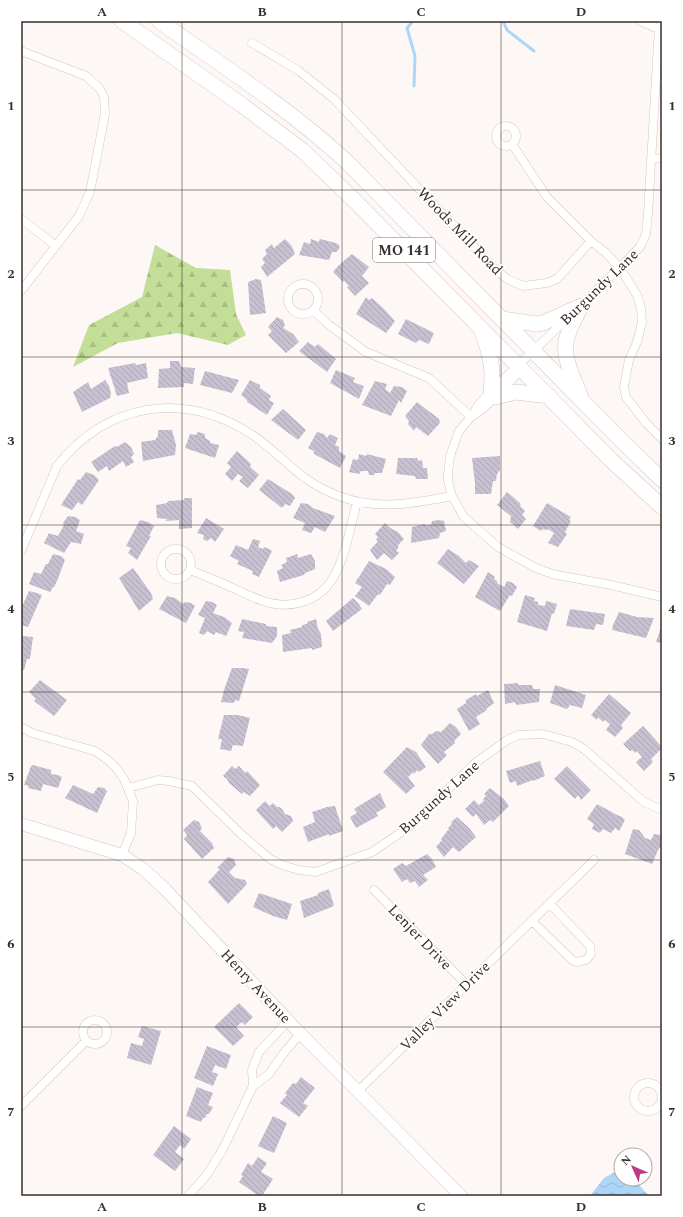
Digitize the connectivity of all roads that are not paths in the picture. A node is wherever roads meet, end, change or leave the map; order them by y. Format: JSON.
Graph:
{"nodes":[{"id":1,"x":122,"y":21,"type":"edge"},
{"id":2,"x":159,"y":21,"type":"edge"},
{"id":3,"x":640,"y":21,"type":"edge"},
{"id":4,"x":661,"y":26,"type":"edge"},
{"id":5,"x":252,"y":43,"type":"dead end"},
{"id":6,"x":21,"y":51,"type":"edge"},
{"id":7,"x":512,"y":144,"type":"dead end"},
{"id":8,"x":662,"y":158,"type":"edge"},
{"id":9,"x":652,"y":159,"type":"junction"},
{"id":10,"x":21,"y":219,"type":"edge"},
{"id":11,"x":591,"y":241,"type":"junction"},
{"id":12,"x":55,"y":245,"type":"junction"},
{"id":13,"x":620,"y":268,"type":"junction"},
{"id":14,"x":21,"y":291,"type":"edge"},
{"id":15,"x":581,"y":306,"type":"junction"},
{"id":16,"x":313,"y":310,"type":"dead end"},
{"id":17,"x":502,"y":319,"type":"junction"},
{"id":18,"x":481,"y":328,"type":"junction"},
{"id":19,"x":533,"y":351,"type":"junction"},
{"id":20,"x":520,"y":367,"type":"junction"},
{"id":21,"x":493,"y":394,"type":"junction"},
{"id":22,"x":548,"y":396,"type":"junction"},
{"id":23,"x":581,"y":400,"type":"junction"},
{"id":24,"x":471,"y":416,"type":"junction"},
{"id":25,"x":662,"y":439,"type":"edge"},
{"id":26,"x":662,"y":480,"type":"edge"},
{"id":27,"x":452,"y":496,"type":"junction"},
{"id":28,"x":357,"y":502,"type":"junction"},
{"id":29,"x":662,"y":507,"type":"edge"},
{"id":30,"x":21,"y":551,"type":"edge"},
{"id":31,"x":190,"y":570,"type":"dead end"},
{"id":32,"x":662,"y":597,"type":"edge"},
{"id":33,"x":21,"y":727,"type":"edge"},
{"id":34,"x":128,"y":788,"type":"junction"},
{"id":35,"x":662,"y":810,"type":"edge"},
{"id":36,"x":21,"y":824,"type":"edge"},
{"id":37,"x":122,"y":855,"type":"junction"},
{"id":38,"x":594,"y":860,"type":"dead end"},
{"id":39,"x":374,"y":890,"type":"dead end"},
{"id":40,"x":550,"y":904,"type":"junction"},
{"id":41,"x":532,"y":921,"type":"junction"},
{"id":42,"x":466,"y":984,"type":"junction"},
{"id":43,"x":288,"y":1020,"type":"junction"},
{"id":44,"x":301,"y":1033,"type":"junction"},
{"id":45,"x":86,"y":1040,"type":"dead end"},
{"id":46,"x":253,"y":1086,"type":"junction"},
{"id":47,"x":358,"y":1091,"type":"junction"},
{"id":48,"x":21,"y":1106,"type":"edge"},
{"id":49,"x":188,"y":1196,"type":"edge"},
{"id":50,"x":461,"y":1196,"type":"edge"}],
"edges":[{"from":1,"to":18,"type":"highway","number":"MO 141"},
{"from":2,"to":17,"type":"highway","number":"MO 141"},
{"from":3,"to":4,"type":"street"},
{"from":4,"to":9,"type":"street","name":"Burgundy Lane"},
{"from":5,"to":11,"type":"street","name":"Woods Mill Road"},
{"from":6,"to":12,"type":"street"},
{"from":7,"to":11,"type":"street"},
{"from":8,"to":9,"type":"street"},
{"from":9,"to":13,"type":"street","name":"Burgundy Lane"},
{"from":10,"to":12,"type":"street"},
{"from":11,"to":13,"type":"street"},
{"from":12,"to":14,"type":"street"},
{"from":13,"to":15,"type":"street","name":"Burgundy Lane"},
{"from":13,"to":25,"type":"street"},
{"from":15,"to":17,"type":"highway"},
{"from":15,"to":19,"type":"street","name":"Burgundy Lane"},
{"from":15,"to":23,"type":"highway"},
{"from":16,"to":24,"type":"street"},
{"from":17,"to":19,"type":"highway","number":"MO 141"},
{"from":18,"to":20,"type":"highway","number":"MO 141"},
{"from":18,"to":21,"type":"highway"},
{"from":19,"to":20,"type":"street","name":"Burgundy Lane"},
{"from":19,"to":23,"type":"highway","number":"MO 141"},
{"from":20,"to":21,"type":"street","name":"Burgundy Lane"},
{"from":20,"to":22,"type":"highway","number":"MO 141"},
{"from":21,"to":22,"type":"highway"},
{"from":21,"to":24,"type":"street","name":"Burgundy Lane"},
{"from":22,"to":29,"type":"highway","number":"MO 141"},
{"from":23,"to":26,"type":"highway","number":"MO 141"},
{"from":24,"to":27,"type":"street","name":"Burgundy Lane"},
{"from":27,"to":28,"type":"street"},
{"from":27,"to":32,"type":"street","name":"Burgundy Lane"},
{"from":28,"to":30,"type":"street"},
{"from":28,"to":31,"type":"street"},
{"from":33,"to":34,"type":"street"},
{"from":34,"to":35,"type":"street","name":"Burgundy Lane"},
{"from":34,"to":37,"type":"street"},
{"from":36,"to":37,"type":"street","name":"Henry Avenue"},
{"from":37,"to":43,"type":"street","name":"Henry Avenue"},
{"from":38,"to":40,"type":"street","name":"Valley View Drive"},
{"from":39,"to":42,"type":"street","name":"Lenjer Drive"},
{"from":40,"to":41,"type":"street","name":"Valley View Drive"},
{"from":40,"to":41,"type":"street"},
{"from":41,"to":42,"type":"street","name":"Valley View Drive"},
{"from":42,"to":47,"type":"street","name":"Valley View Drive"},
{"from":43,"to":44,"type":"street","name":"Henry Avenue"},
{"from":43,"to":46,"type":"street"},
{"from":44,"to":46,"type":"street"},
{"from":44,"to":47,"type":"street","name":"Henry Avenue"},
{"from":45,"to":48,"type":"street"},
{"from":46,"to":49,"type":"street"},
{"from":47,"to":50,"type":"street","name":"Henry Avenue"}]}
